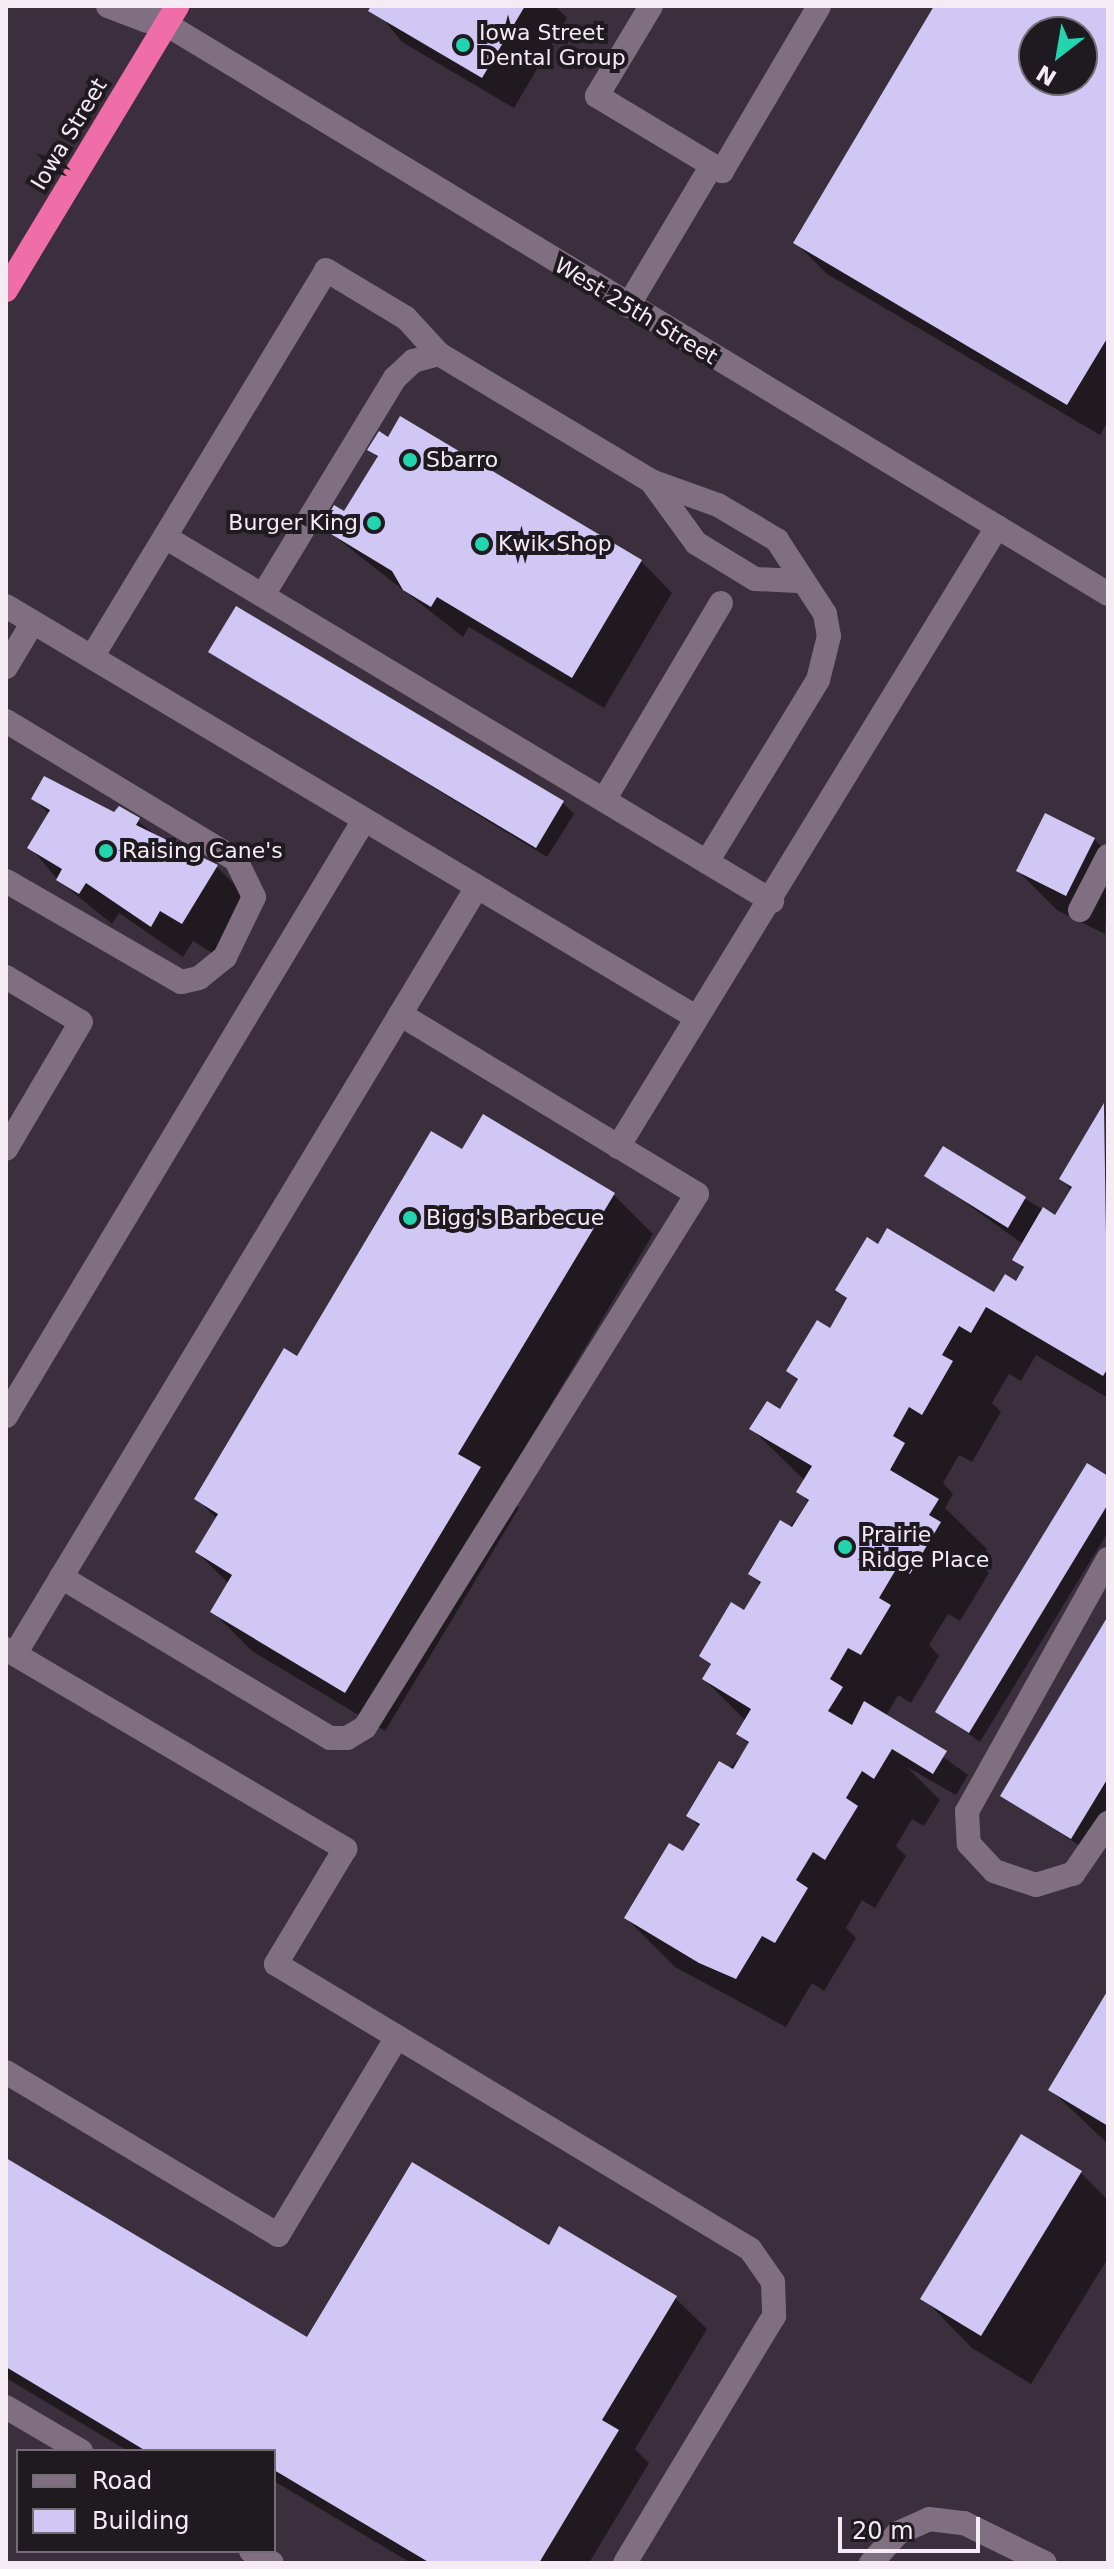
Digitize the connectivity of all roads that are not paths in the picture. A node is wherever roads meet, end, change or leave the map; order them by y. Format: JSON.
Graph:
{"nodes":[{"id":1,"x":108,"y":6,"type":"edge"},
{"id":2,"x":136,"y":6,"type":"edge"},
{"id":3,"x":177,"y":6,"type":"edge"},
{"id":4,"x":651,"y":6,"type":"edge"},
{"id":5,"x":819,"y":6,"type":"edge"},
{"id":6,"x":165,"y":27,"type":"junction"},
{"id":7,"x":712,"y":165,"type":"junction"},
{"id":8,"x":6,"y":290,"type":"edge"},
{"id":9,"x":628,"y":306,"type":"junction"},
{"id":10,"x":439,"y":354,"type":"junction"},
{"id":11,"x":651,"y":481,"type":"junction"},
{"id":12,"x":997,"y":527,"type":"junction"},
{"id":13,"x":165,"y":537,"type":"junction"},
{"id":14,"x":797,"y":581,"type":"junction"},
{"id":15,"x":1108,"y":594,"type":"edge"},
{"id":16,"x":263,"y":595,"type":"junction"},
{"id":17,"x":721,"y":603,"type":"dead end"},
{"id":18,"x":6,"y":606,"type":"edge"},
{"id":19,"x":33,"y":622,"type":"junction"},
{"id":20,"x":92,"y":657,"type":"junction"},
{"id":21,"x":6,"y":667,"type":"edge"},
{"id":22,"x":6,"y":721,"type":"edge"},
{"id":23,"x":604,"y":800,"type":"junction"},
{"id":24,"x":364,"y":820,"type":"junction"},
{"id":25,"x":1108,"y":856,"type":"edge"},
{"id":26,"x":707,"y":862,"type":"junction"},
{"id":27,"x":6,"y":881,"type":"edge"},
{"id":28,"x":477,"y":887,"type":"junction"},
{"id":29,"x":772,"y":901,"type":"junction"},
{"id":30,"x":1080,"y":910,"type":"dead end"},
{"id":31,"x":6,"y":977,"type":"edge"},
{"id":32,"x":400,"y":1014,"type":"junction"},
{"id":33,"x":694,"y":1016,"type":"junction"},
{"id":34,"x":7,"y":1143,"type":"edge"},
{"id":35,"x":618,"y":1147,"type":"junction"},
{"id":36,"x":6,"y":1416,"type":"edge"},
{"id":37,"x":1108,"y":1559,"type":"edge"},
{"id":38,"x":61,"y":1577,"type":"junction"},
{"id":39,"x":11,"y":1651,"type":"edge"},
{"id":40,"x":1108,"y":1823,"type":"edge"},
{"id":41,"x":397,"y":2037,"type":"junction"},
{"id":42,"x":6,"y":2072,"type":"edge"},
{"id":43,"x":6,"y":2407,"type":"edge"},
{"id":44,"x":78,"y":2449,"type":"edge"},
{"id":45,"x":254,"y":2553,"type":"edge"},
{"id":46,"x":272,"y":2563,"type":"edge"},
{"id":47,"x":625,"y":2563,"type":"edge"},
{"id":48,"x":871,"y":2563,"type":"edge"},
{"id":49,"x":1045,"y":2563,"type":"edge"}],
"edges":[{"from":1,"to":6,"type":"street","name":"West 25th Street"},
{"from":2,"to":6,"type":"street","name":"West 25th Street"},
{"from":3,"to":6,"type":"highway","name":"Iowa Street"},
{"from":4,"to":7,"type":"street"},
{"from":5,"to":7,"type":"street"},
{"from":6,"to":8,"type":"highway","name":"Iowa Street"},
{"from":6,"to":9,"type":"street","name":"West 25th Street"},
{"from":7,"to":9,"type":"street"},
{"from":9,"to":12,"type":"street","name":"West 25th Street"},
{"from":10,"to":11,"type":"street"},
{"from":10,"to":13,"type":"street"},
{"from":10,"to":16,"type":"street"},
{"from":11,"to":14,"type":"street"},
{"from":11,"to":14,"type":"street"},
{"from":12,"to":15,"type":"street","name":"West 25th Street"},
{"from":12,"to":29,"type":"street"},
{"from":13,"to":16,"type":"street"},
{"from":13,"to":20,"type":"street"},
{"from":14,"to":26,"type":"street"},
{"from":16,"to":23,"type":"street"},
{"from":17,"to":23,"type":"street"},
{"from":18,"to":19,"type":"street"},
{"from":19,"to":20,"type":"street"},
{"from":19,"to":21,"type":"street"},
{"from":20,"to":24,"type":"street"},
{"from":22,"to":27,"type":"street"},
{"from":23,"to":26,"type":"street"},
{"from":24,"to":28,"type":"street"},
{"from":24,"to":36,"type":"street"},
{"from":25,"to":30,"type":"street"},
{"from":26,"to":29,"type":"street"},
{"from":28,"to":32,"type":"street"},
{"from":28,"to":33,"type":"street"},
{"from":29,"to":33,"type":"street"},
{"from":31,"to":34,"type":"street"},
{"from":32,"to":35,"type":"street"},
{"from":32,"to":38,"type":"street"},
{"from":33,"to":35,"type":"street"},
{"from":35,"to":38,"type":"street"},
{"from":37,"to":40,"type":"street"},
{"from":38,"to":39,"type":"street"},
{"from":39,"to":41,"type":"street"},
{"from":41,"to":42,"type":"street"},
{"from":41,"to":47,"type":"street"},
{"from":43,"to":44,"type":"street"},
{"from":45,"to":46,"type":"street"},
{"from":48,"to":49,"type":"street"}]}
